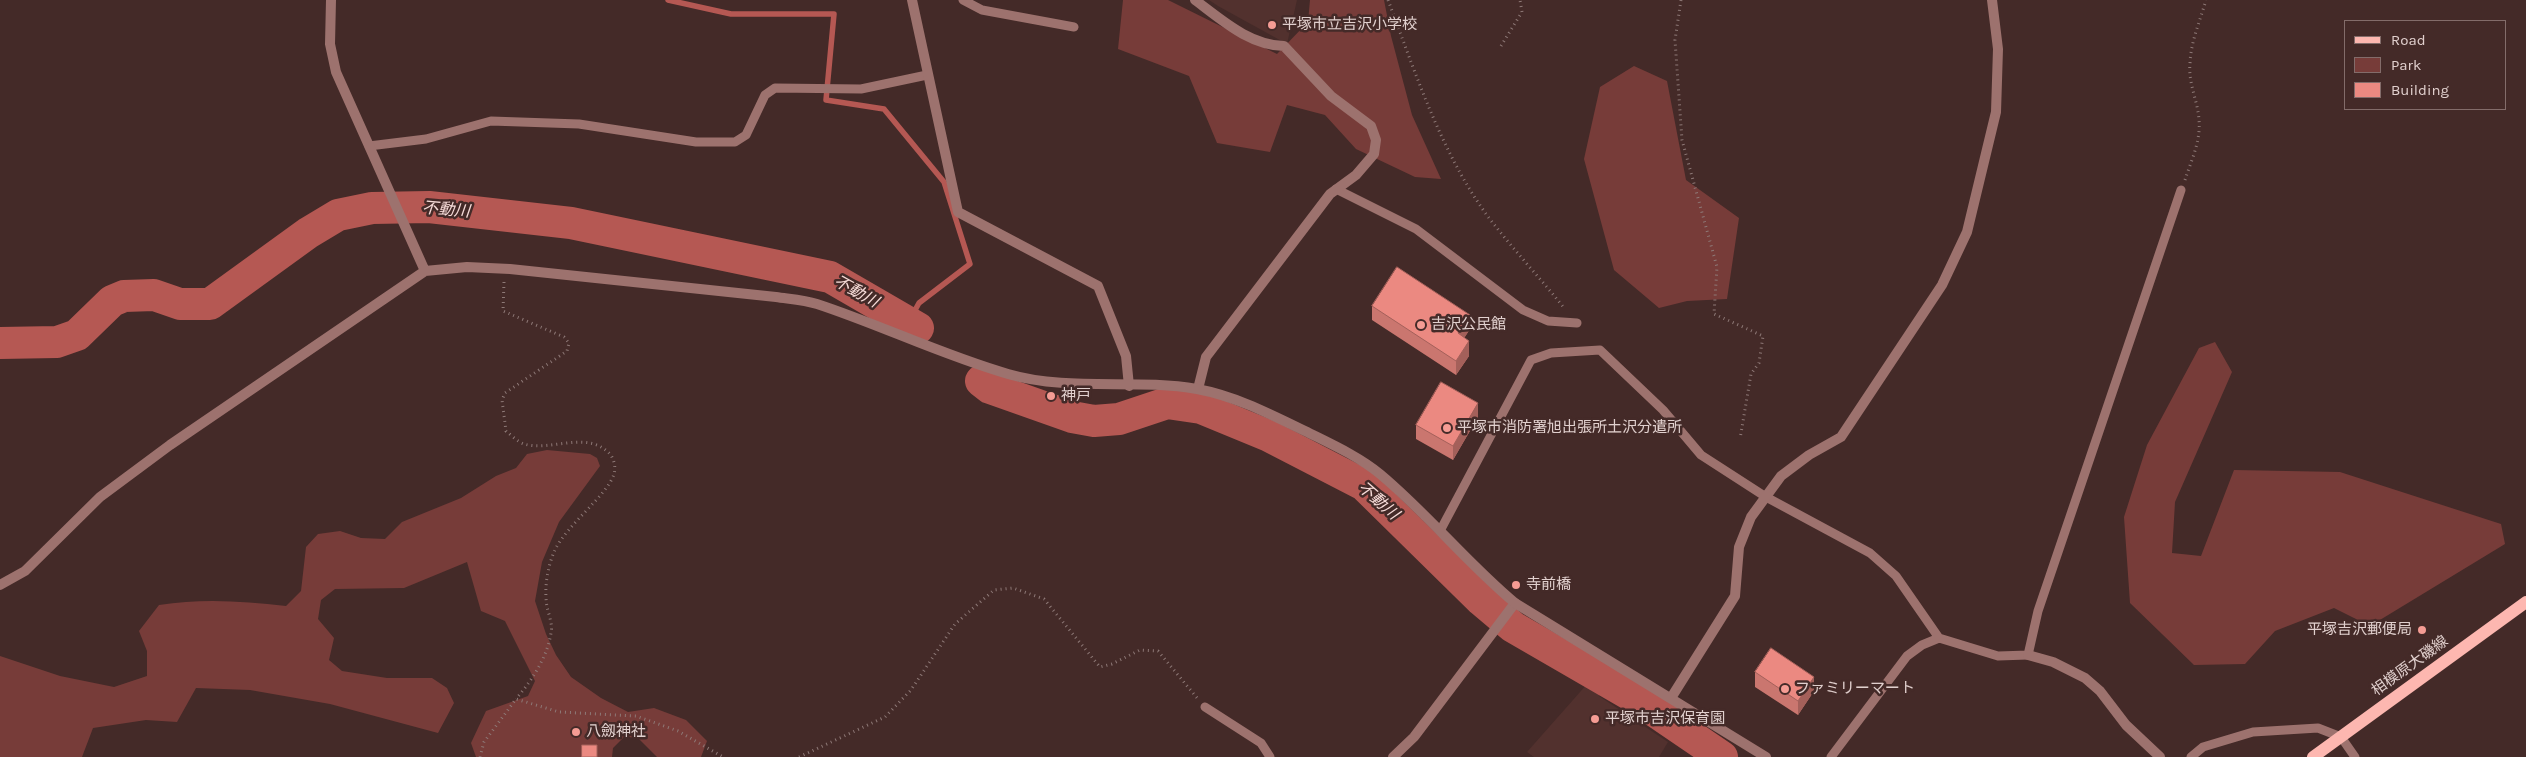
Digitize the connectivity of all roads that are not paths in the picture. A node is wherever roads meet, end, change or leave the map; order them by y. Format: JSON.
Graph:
{"nodes":[{"id":1,"x":331,"y":0,"type":"edge"},
{"id":2,"x":912,"y":0,"type":"edge"},
{"id":3,"x":963,"y":0,"type":"edge"},
{"id":4,"x":1194,"y":0,"type":"edge"},
{"id":5,"x":1992,"y":0,"type":"edge"},
{"id":6,"x":1074,"y":27,"type":"dead end"},
{"id":7,"x":927,"y":75,"type":"junction"},
{"id":8,"x":369,"y":146,"type":"junction"},
{"id":9,"x":1336,"y":189,"type":"junction"},
{"id":10,"x":2181,"y":190,"type":"road end"},
{"id":11,"x":425,"y":271,"type":"junction"},
{"id":12,"x":1578,"y":323,"type":"road end"},
{"id":13,"x":1129,"y":386,"type":"junction"},
{"id":14,"x":1198,"y":389,"type":"junction"},
{"id":15,"x":1766,"y":497,"type":"junction"},
{"id":16,"x":1440,"y":531,"type":"junction"},
{"id":17,"x":0,"y":585,"type":"edge"},
{"id":18,"x":2526,"y":602,"type":"edge"},
{"id":19,"x":1515,"y":603,"type":"junction"},
{"id":20,"x":1939,"y":638,"type":"junction"},
{"id":21,"x":2028,"y":655,"type":"junction"},
{"id":22,"x":1671,"y":698,"type":"junction"},
{"id":23,"x":1205,"y":707,"type":"road end"},
{"id":24,"x":2341,"y":737,"type":"junction"},
{"id":25,"x":1270,"y":757,"type":"edge"},
{"id":26,"x":1393,"y":757,"type":"edge"},
{"id":27,"x":1766,"y":757,"type":"edge"},
{"id":28,"x":1831,"y":757,"type":"edge"},
{"id":29,"x":2160,"y":757,"type":"edge"},
{"id":30,"x":2191,"y":757,"type":"edge"},
{"id":31,"x":2313,"y":757,"type":"edge"},
{"id":32,"x":2356,"y":757,"type":"edge"}],
"edges":[{"from":1,"to":8,"type":"street"},
{"from":2,"to":7,"type":"street"},
{"from":3,"to":6,"type":"lane"},
{"from":4,"to":9,"type":"street"},
{"from":5,"to":15,"type":"street"},
{"from":7,"to":8,"type":"lane"},
{"from":7,"to":13,"type":"street"},
{"from":8,"to":11,"type":"street"},
{"from":9,"to":12,"type":"lane"},
{"from":9,"to":14,"type":"street"},
{"from":10,"to":21,"type":"lane"},
{"from":11,"to":13,"type":"street"},
{"from":11,"to":17,"type":"street"},
{"from":13,"to":14,"type":"street"},
{"from":14,"to":16,"type":"street"},
{"from":15,"to":16,"type":"lane"},
{"from":15,"to":20,"type":"lane"},
{"from":15,"to":22,"type":"street"},
{"from":16,"to":19,"type":"street"},
{"from":18,"to":24,"type":"main road","name":"相模原大磯線"},
{"from":19,"to":22,"type":"street"},
{"from":19,"to":26,"type":"street"},
{"from":20,"to":21,"type":"lane"},
{"from":20,"to":28,"type":"lane"},
{"from":21,"to":29,"type":"street"},
{"from":22,"to":27,"type":"street"},
{"from":23,"to":25,"type":"lane"},
{"from":24,"to":30,"type":"lane"},
{"from":24,"to":31,"type":"main road","name":"相模原大磯線"},
{"from":24,"to":32,"type":"lane"}]}
